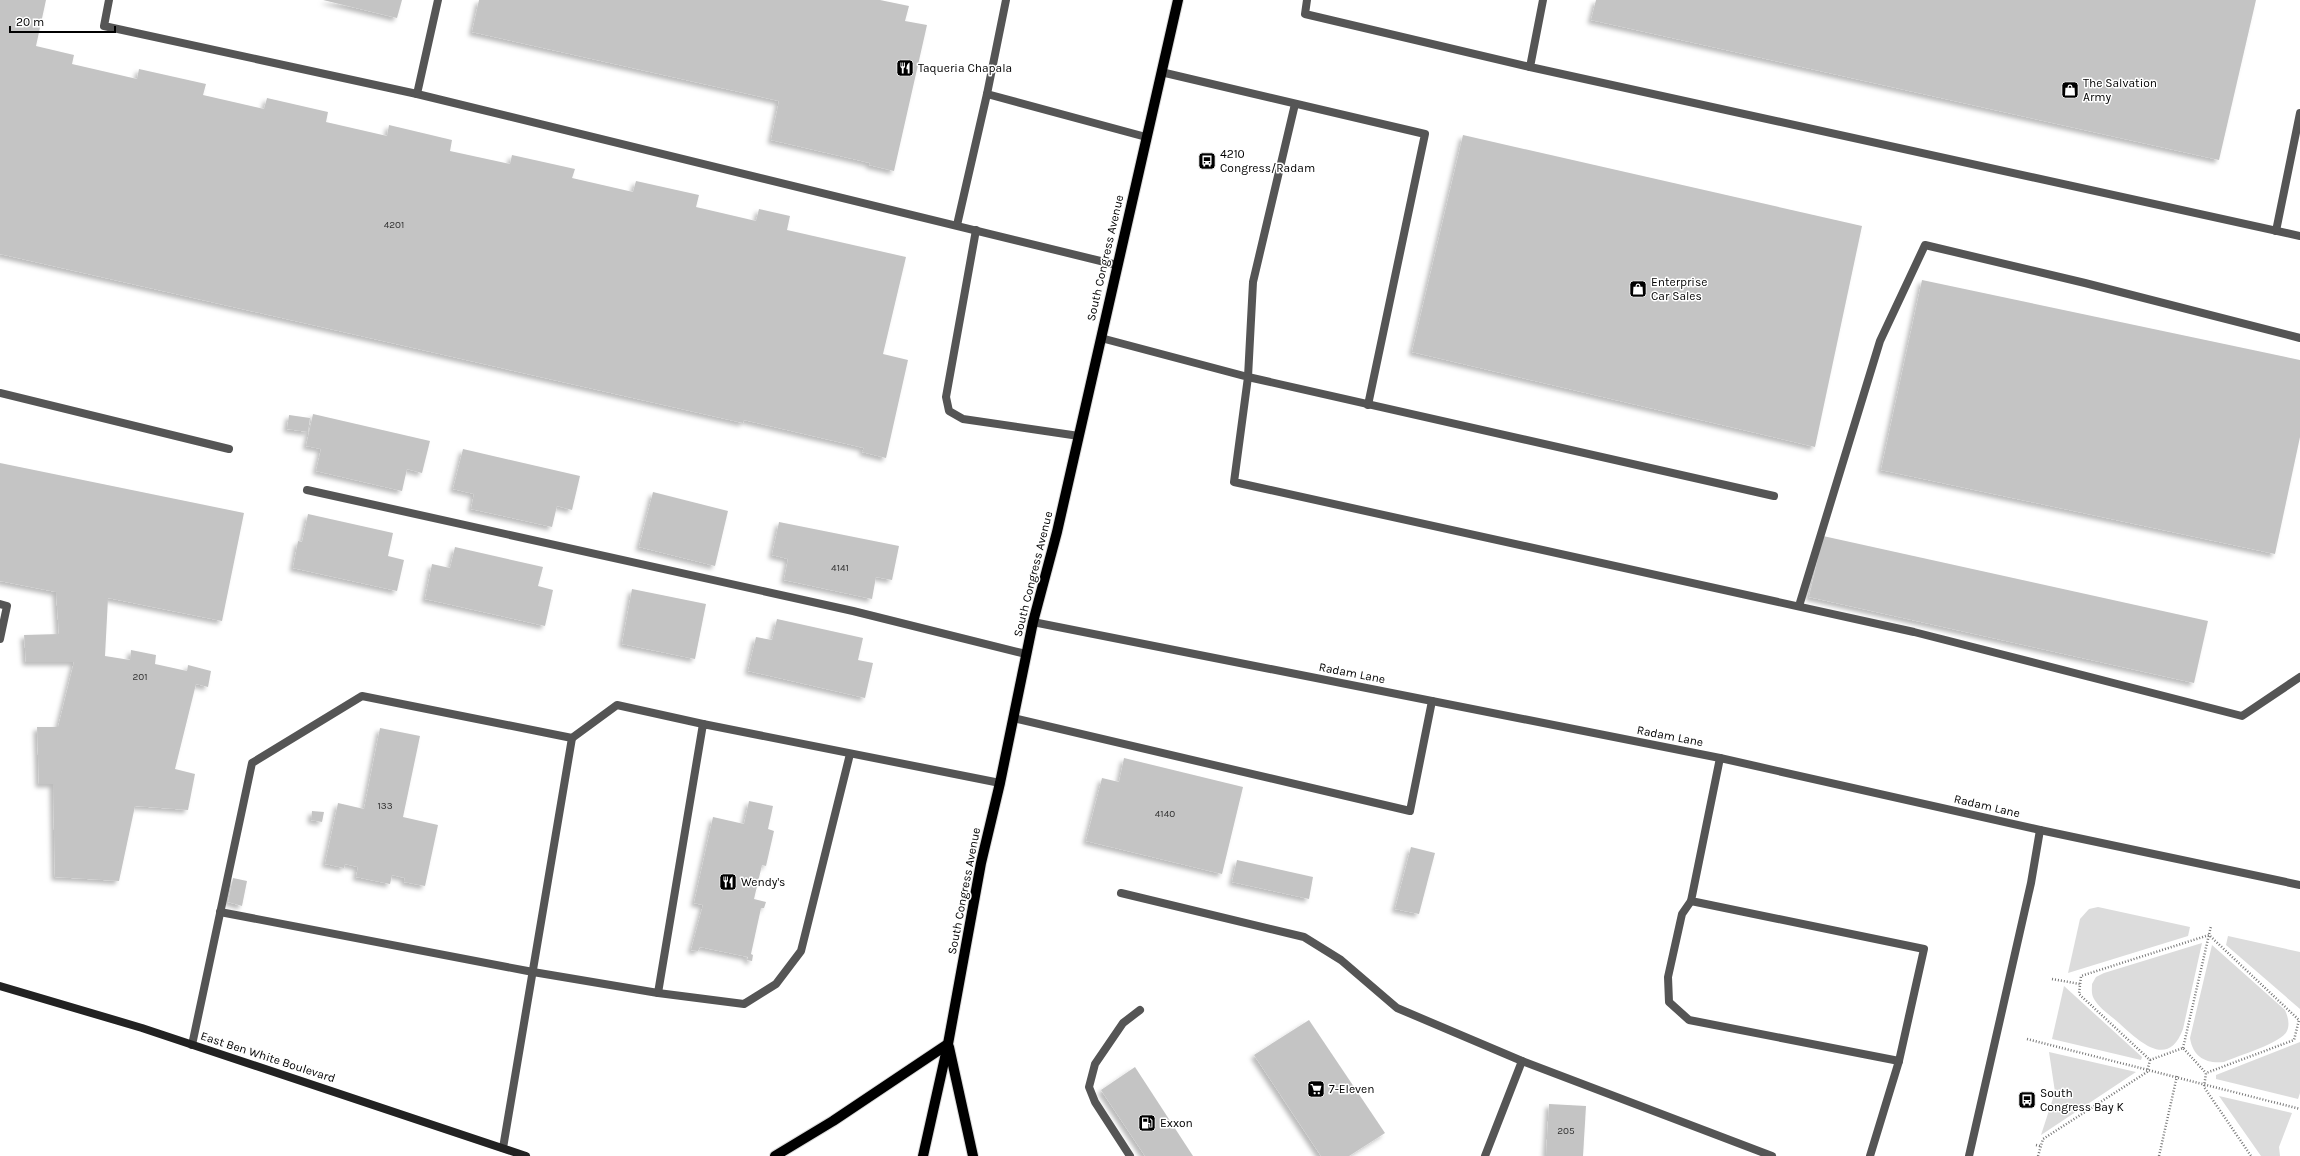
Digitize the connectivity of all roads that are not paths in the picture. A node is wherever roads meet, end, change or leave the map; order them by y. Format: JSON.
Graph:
{"nodes":[{"id":1,"x":109,"y":0,"type":"edge"},
{"id":2,"x":438,"y":0,"type":"edge"},
{"id":3,"x":1006,"y":0,"type":"edge"},
{"id":4,"x":1178,"y":0,"type":"edge"},
{"id":5,"x":1307,"y":0,"type":"edge"},
{"id":6,"x":1543,"y":0,"type":"edge"},
{"id":7,"x":1530,"y":67,"type":"junction"},
{"id":8,"x":1161,"y":72,"type":"junction"},
{"id":9,"x":417,"y":94,"type":"junction"},
{"id":10,"x":987,"y":94,"type":"junction"},
{"id":11,"x":1295,"y":104,"type":"junction"},
{"id":12,"x":2300,"y":113,"type":"edge"},
{"id":13,"x":1146,"y":137,"type":"junction"},
{"id":14,"x":957,"y":226,"type":"junction"},
{"id":15,"x":976,"y":230,"type":"junction"},
{"id":16,"x":2276,"y":231,"type":"junction"},
{"id":17,"x":2300,"y":236,"type":"edge"},
{"id":18,"x":1117,"y":265,"type":"junction"},
{"id":19,"x":1101,"y":338,"type":"junction"},
{"id":20,"x":2300,"y":338,"type":"edge"},
{"id":21,"x":1248,"y":378,"type":"junction"},
{"id":22,"x":0,"y":393,"type":"edge"},
{"id":23,"x":1368,"y":405,"type":"junction"},
{"id":24,"x":1079,"y":436,"type":"junction"},
{"id":25,"x":229,"y":449,"type":"dead end"},
{"id":26,"x":307,"y":490,"type":"dead end"},
{"id":27,"x":1774,"y":496,"type":"dead end"},
{"id":28,"x":0,"y":604,"type":"edge"},
{"id":29,"x":1799,"y":606,"type":"junction"},
{"id":30,"x":1033,"y":622,"type":"junction"},
{"id":31,"x":0,"y":639,"type":"edge"},
{"id":32,"x":1026,"y":654,"type":"junction"},
{"id":33,"x":2300,"y":677,"type":"edge"},
{"id":34,"x":1432,"y":701,"type":"junction"},
{"id":35,"x":1013,"y":718,"type":"junction"},
{"id":36,"x":703,"y":724,"type":"junction"},
{"id":37,"x":572,"y":738,"type":"junction"},
{"id":38,"x":850,"y":754,"type":"junction"},
{"id":39,"x":1720,"y":758,"type":"junction"},
{"id":40,"x":1000,"y":783,"type":"junction"},
{"id":41,"x":2040,"y":830,"type":"junction"},
{"id":42,"x":2300,"y":885,"type":"edge"},
{"id":43,"x":1121,"y":893,"type":"dead end"},
{"id":44,"x":1691,"y":901,"type":"junction"},
{"id":45,"x":220,"y":912,"type":"junction"},
{"id":46,"x":533,"y":972,"type":"junction"},
{"id":47,"x":0,"y":986,"type":"edge"},
{"id":48,"x":658,"y":993,"type":"junction"},
{"id":49,"x":1140,"y":1010,"type":"dead end"},
{"id":50,"x":948,"y":1044,"type":"junction"},
{"id":51,"x":192,"y":1045,"type":"junction"},
{"id":52,"x":1899,"y":1061,"type":"junction"},
{"id":53,"x":1522,"y":1062,"type":"junction"},
{"id":54,"x":504,"y":1148,"type":"junction"},
{"id":55,"x":526,"y":1156,"type":"edge"},
{"id":56,"x":775,"y":1156,"type":"edge"},
{"id":57,"x":923,"y":1156,"type":"edge"},
{"id":58,"x":973,"y":1156,"type":"edge"},
{"id":59,"x":1130,"y":1156,"type":"edge"},
{"id":60,"x":1485,"y":1156,"type":"edge"},
{"id":61,"x":1772,"y":1156,"type":"edge"},
{"id":62,"x":1870,"y":1156,"type":"edge"},
{"id":63,"x":1969,"y":1156,"type":"edge"}],
"edges":[{"from":1,"to":9,"type":"street"},
{"from":2,"to":9,"type":"street"},
{"from":3,"to":10,"type":"street"},
{"from":4,"to":8,"type":"main road","name":"South Congress Avenue"},
{"from":5,"to":7,"type":"street"},
{"from":6,"to":7,"type":"street"},
{"from":7,"to":16,"type":"street"},
{"from":8,"to":11,"type":"street"},
{"from":8,"to":13,"type":"main road","name":"South Congress Avenue"},
{"from":9,"to":14,"type":"street"},
{"from":10,"to":13,"type":"street"},
{"from":10,"to":14,"type":"street"},
{"from":11,"to":21,"type":"street"},
{"from":11,"to":23,"type":"street"},
{"from":12,"to":16,"type":"street"},
{"from":13,"to":18,"type":"main road","name":"South Congress Avenue"},
{"from":14,"to":15,"type":"street"},
{"from":15,"to":18,"type":"street"},
{"from":15,"to":24,"type":"street"},
{"from":16,"to":17,"type":"street"},
{"from":18,"to":19,"type":"main road","name":"South Congress Avenue"},
{"from":19,"to":21,"type":"street"},
{"from":19,"to":24,"type":"main road","name":"South Congress Avenue"},
{"from":20,"to":29,"type":"street"},
{"from":21,"to":23,"type":"street"},
{"from":21,"to":29,"type":"street"},
{"from":22,"to":25,"type":"street"},
{"from":23,"to":27,"type":"street"},
{"from":24,"to":30,"type":"main road","name":"South Congress Avenue"},
{"from":26,"to":32,"type":"street"},
{"from":28,"to":31,"type":"street"},
{"from":29,"to":33,"type":"street"},
{"from":30,"to":32,"type":"main road","name":"South Congress Avenue"},
{"from":30,"to":34,"type":"street","name":"Radam Lane"},
{"from":32,"to":35,"type":"main road","name":"South Congress Avenue"},
{"from":34,"to":35,"type":"street"},
{"from":34,"to":39,"type":"street","name":"Radam Lane"},
{"from":35,"to":40,"type":"main road","name":"South Congress Avenue"},
{"from":36,"to":37,"type":"street"},
{"from":36,"to":38,"type":"street"},
{"from":36,"to":48,"type":"street"},
{"from":37,"to":45,"type":"street"},
{"from":37,"to":46,"type":"street"},
{"from":38,"to":40,"type":"street"},
{"from":38,"to":48,"type":"street"},
{"from":39,"to":41,"type":"street","name":"Radam Lane"},
{"from":39,"to":44,"type":"street"},
{"from":40,"to":50,"type":"main road","name":"South Congress Avenue"},
{"from":41,"to":42,"type":"street","name":"Radam Lane"},
{"from":41,"to":63,"type":"street"},
{"from":43,"to":53,"type":"street"},
{"from":44,"to":52,"type":"street"},
{"from":44,"to":52,"type":"street"},
{"from":45,"to":46,"type":"street"},
{"from":45,"to":51,"type":"street"},
{"from":46,"to":48,"type":"street"},
{"from":46,"to":54,"type":"street"},
{"from":47,"to":51,"type":"main road","name":"East Ben White Boulevard"},
{"from":49,"to":59,"type":"street"},
{"from":50,"to":56,"type":"main road"},
{"from":50,"to":57,"type":"main road","name":"South Congress Avenue"},
{"from":50,"to":58,"type":"main road"},
{"from":51,"to":54,"type":"main road","name":"East Ben White Boulevard"},
{"from":52,"to":62,"type":"street"},
{"from":53,"to":60,"type":"street"},
{"from":53,"to":61,"type":"street"},
{"from":54,"to":55,"type":"main road","name":"East Ben White Boulevard"}]}
